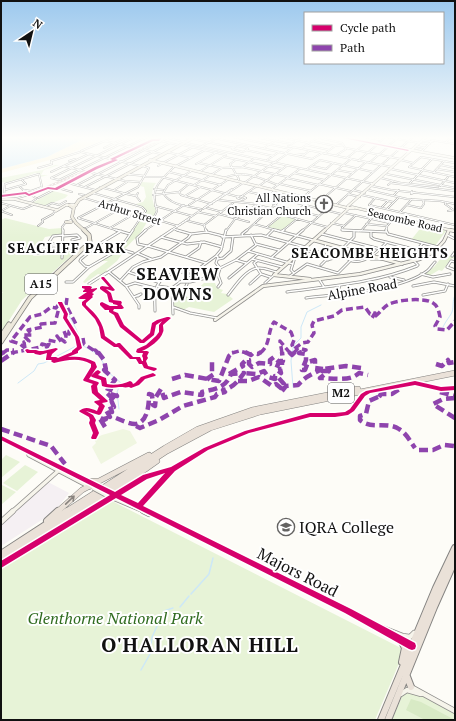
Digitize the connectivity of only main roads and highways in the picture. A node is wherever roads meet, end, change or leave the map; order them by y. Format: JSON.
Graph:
{"nodes":[{"id":1,"x":131,"y":171,"type":"edge"},
{"id":2,"x":195,"y":171,"type":"edge"},
{"id":3,"x":389,"y":171,"type":"edge"},
{"id":4,"x":1,"y":198,"type":"edge"},
{"id":5,"x":72,"y":205,"type":"junction"},
{"id":6,"x":348,"y":207,"type":"junction"},
{"id":7,"x":449,"y":230,"type":"junction"},
{"id":8,"x":455,"y":232,"type":"edge"},
{"id":9,"x":313,"y":240,"type":"junction"},
{"id":10,"x":80,"y":250,"type":"junction"},
{"id":11,"x":71,"y":260,"type":"junction"},
{"id":12,"x":66,"y":262,"type":"junction"},
{"id":13,"x":404,"y":263,"type":"junction"},
{"id":14,"x":308,"y":279,"type":"junction"},
{"id":15,"x":216,"y":319,"type":"road end"},
{"id":16,"x":1,"y":336,"type":"edge"},
{"id":17,"x":1,"y":342,"type":"edge"},
{"id":18,"x":455,"y":370,"type":"edge"},
{"id":19,"x":455,"y":373,"type":"edge"},
{"id":20,"x":185,"y":438,"type":"junction"},
{"id":21,"x":1,"y":439,"type":"edge"},
{"id":22,"x":59,"y":469,"type":"junction"},
{"id":23,"x":91,"y":485,"type":"junction"},
{"id":24,"x":110,"y":494,"type":"junction"},
{"id":25,"x":167,"y":521,"type":"junction"},
{"id":26,"x":1,"y":522,"type":"edge"},
{"id":27,"x":32,"y":537,"type":"junction"},
{"id":28,"x":455,"y":548,"type":"edge"},
{"id":29,"x":455,"y":553,"type":"edge"},
{"id":30,"x":1,"y":554,"type":"edge"},
{"id":31,"x":455,"y":560,"type":"edge"},
{"id":32,"x":1,"y":561,"type":"edge"},
{"id":33,"x":445,"y":568,"type":"junction"},
{"id":34,"x":422,"y":620,"type":"junction"},
{"id":35,"x":371,"y":624,"type":"junction"},
{"id":36,"x":402,"y":640,"type":"junction"},
{"id":37,"x":414,"y":647,"type":"junction"},
{"id":38,"x":402,"y":677,"type":"junction"},
{"id":39,"x":411,"y":687,"type":"joint"},
{"id":40,"x":427,"y":696,"type":"junction"},
{"id":41,"x":395,"y":703,"type":"junction"},
{"id":42,"x":455,"y":711,"type":"edge"},
{"id":43,"x":381,"y":720,"type":"edge"},
{"id":44,"x":388,"y":720,"type":"edge"}],
"edges":[{"from":1,"to":5,"type":"main road"},
{"from":2,"to":6,"type":"main road","name":"Seacombe Road"},
{"from":3,"to":6,"type":"main road"},
{"from":4,"to":5,"type":"main road"},
{"from":5,"to":10,"type":"main road","number":"A15"},
{"from":6,"to":7,"type":"main road","name":"Seacombe Road"},
{"from":6,"to":9,"type":"main road"},
{"from":7,"to":8,"type":"main road","name":"Seacombe Road"},
{"from":7,"to":13,"type":"main road"},
{"from":9,"to":13,"type":"main road"},
{"from":9,"to":14,"type":"main road"},
{"from":10,"to":11,"type":"main road","number":"A15"},
{"from":10,"to":12,"type":"main road","number":"A15"},
{"from":11,"to":12,"type":"main road"},
{"from":11,"to":17,"type":"main road","number":"A15"},
{"from":12,"to":16,"type":"main road","number":"A15"},
{"from":13,"to":14,"type":"main road"},
{"from":14,"to":15,"type":"main road"},
{"from":18,"to":20,"type":"highway","number":"M2"},
{"from":19,"to":20,"type":"highway","number":"M2"},
{"from":20,"to":23,"type":"highway"},
{"from":20,"to":24,"type":"highway"},
{"from":20,"to":27,"type":"highway","number":"M2"},
{"from":21,"to":22,"type":"main road","name":"Majors Road"},
{"from":22,"to":23,"type":"main road","name":"Majors Road"},
{"from":22,"to":26,"type":"main road"},
{"from":23,"to":24,"type":"main road","name":"Majors Road","bridge":true},
{"from":27,"to":23,"type":"highway","one_way":true},
{"from":24,"to":25,"type":"main road","name":"Majors Road"},
{"from":24,"to":25,"type":"main road","name":"Majors Road"},
{"from":24,"to":27,"type":"highway"},
{"from":25,"to":35,"type":"main road","name":"Majors Road"},
{"from":27,"to":30,"type":"highway","number":"M2"},
{"from":27,"to":32,"type":"highway","number":"M2"},
{"from":28,"to":33,"type":"highway"},
{"from":29,"to":33,"type":"highway"},
{"from":31,"to":37,"type":"highway"},
{"from":33,"to":34,"type":"highway"},
{"from":34,"to":35,"type":"main road"},
{"from":34,"to":37,"type":"highway"},
{"from":35,"to":36,"type":"main road","name":"Majors Road"},
{"from":36,"to":37,"type":"main road","name":"Majors Road"},
{"from":36,"to":38,"type":"highway"},
{"from":37,"to":38,"type":"highway"},
{"from":38,"to":39,"type":"highway"},
{"from":38,"to":41,"type":"highway"},
{"from":38,"to":43,"type":"highway"},
{"from":39,"to":40,"type":"main road"},
{"from":40,"to":41,"type":"main road"},
{"from":40,"to":42,"type":"main road"},
{"from":41,"to":44,"type":"highway"}]}
